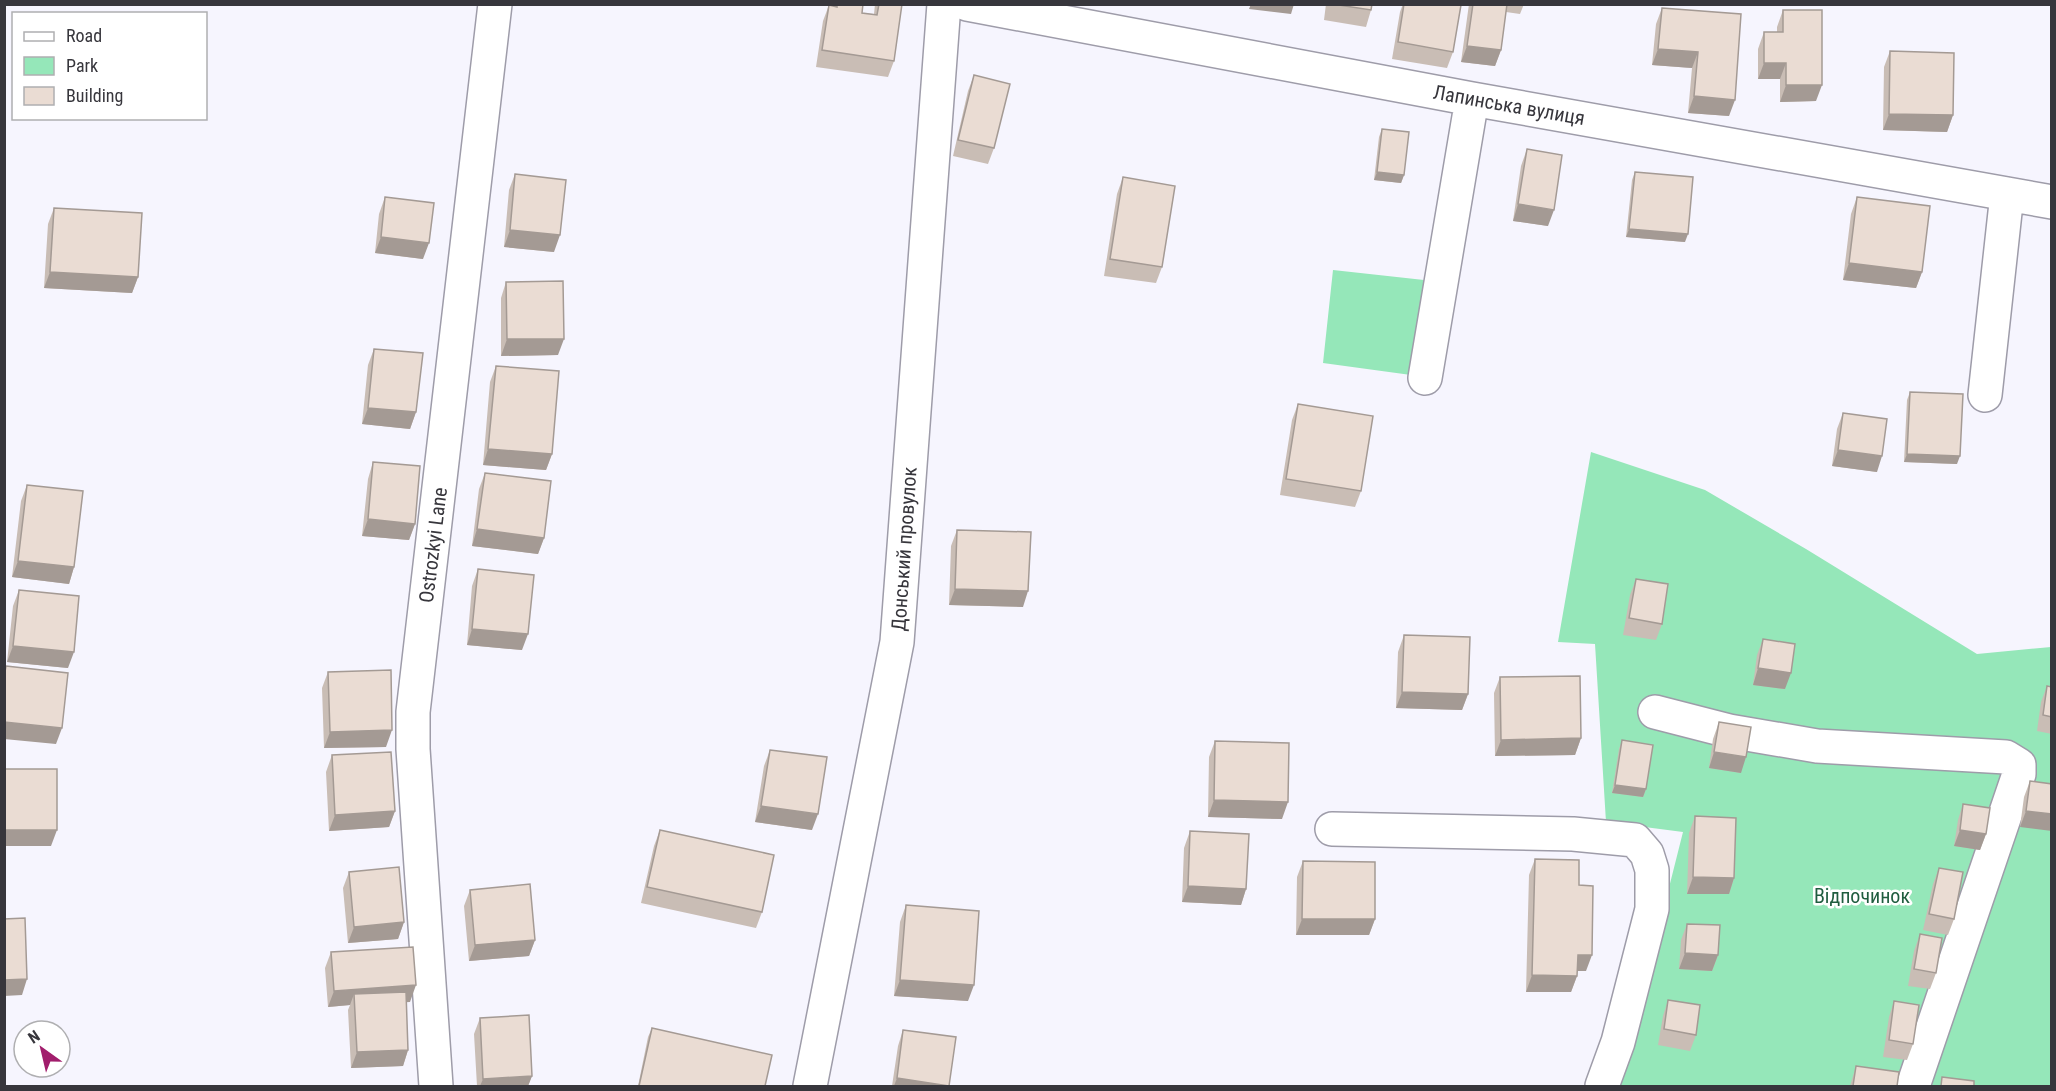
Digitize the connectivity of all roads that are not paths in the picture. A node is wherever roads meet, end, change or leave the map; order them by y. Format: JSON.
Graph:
{"nodes":[{"id":1,"x":495,"y":4,"type":"edge"},
{"id":2,"x":944,"y":4,"type":"edge"},
{"id":3,"x":967,"y":4,"type":"edge"},
{"id":4,"x":1472,"y":99,"type":"junction"},
{"id":5,"x":2007,"y":194,"type":"junction"},
{"id":6,"x":2052,"y":202,"type":"edge"},
{"id":7,"x":1425,"y":378,"type":"dead end"},
{"id":8,"x":1985,"y":395,"type":"dead end"},
{"id":9,"x":1655,"y":712,"type":"dead end"},
{"id":10,"x":1332,"y":829,"type":"dead end"},
{"id":11,"x":436,"y":1086,"type":"edge"},
{"id":12,"x":810,"y":1086,"type":"edge"},
{"id":13,"x":1602,"y":1086,"type":"edge"},
{"id":14,"x":1913,"y":1086,"type":"edge"}],
"edges":[{"from":1,"to":11,"type":"street","name":"Ostrozkyi Lane"},
{"from":2,"to":12,"type":"street","name":"Донський провулок"},
{"from":3,"to":4,"type":"street","name":"Лапинська вулиця"},
{"from":4,"to":5,"type":"street","name":"Лапинська вулиця"},
{"from":4,"to":7,"type":"street"},
{"from":5,"to":6,"type":"street","name":"Лапинська вулиця"},
{"from":5,"to":8,"type":"street"},
{"from":9,"to":14,"type":"street"},
{"from":10,"to":13,"type":"street"}]}
